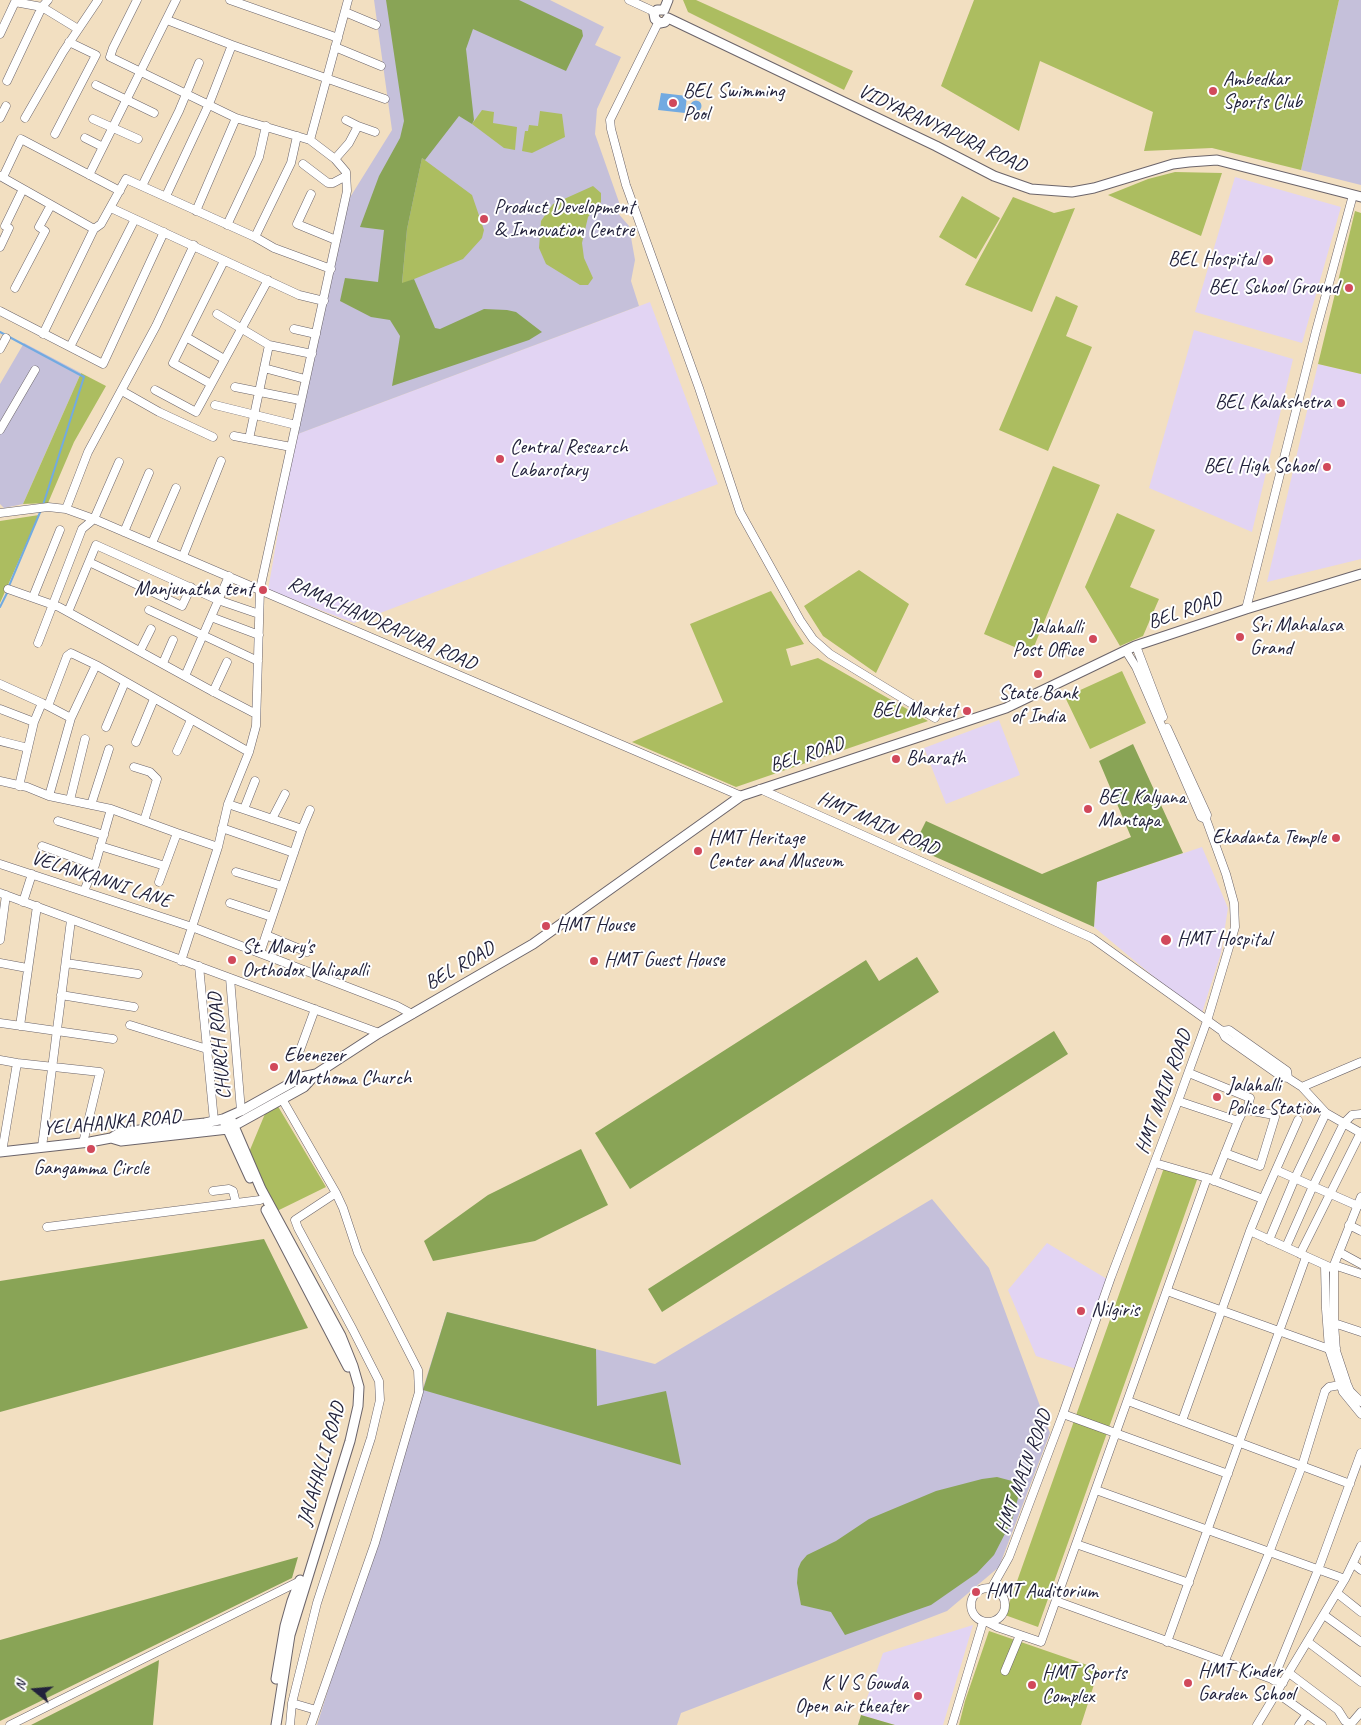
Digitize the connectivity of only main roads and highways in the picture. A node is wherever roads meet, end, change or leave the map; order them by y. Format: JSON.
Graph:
{"nodes":[{"id":1,"x":668,"y":0,"type":"edge"},
{"id":2,"x":662,"y":13,"type":"junction"},
{"id":3,"x":658,"y":23,"type":"road end"},
{"id":4,"x":1357,"y":196,"type":"edge"},
{"id":5,"x":1361,"y":574,"type":"edge"},
{"id":6,"x":316,"y":1074,"type":"junction"},
{"id":7,"x":223,"y":1119,"type":"junction"},
{"id":8,"x":231,"y":1128,"type":"junction"},
{"id":9,"x":111,"y":1138,"type":"junction"},
{"id":10,"x":1,"y":1152,"type":"edge"},
{"id":11,"x":303,"y":1581,"type":"junction"},
{"id":12,"x":270,"y":1725,"type":"edge"},
{"id":13,"x":276,"y":1725,"type":"edge"}],
"edges":[{"from":1,"to":2,"type":"main road"},
{"from":2,"to":3,"type":"main road"},
{"from":2,"to":4,"type":"main road","name":"VIDYARANYAPURA ROAD"},
{"from":5,"to":6,"type":"main road","name":"BEL ROAD"},
{"from":6,"to":7,"type":"main road","name":"BEL ROAD"},
{"from":6,"to":8,"type":"main road","name":"BEL ROAD"},
{"from":7,"to":8,"type":"main road","name":"JALAHALLI ROAD"},
{"from":7,"to":9,"type":"main road","name":"BEL ROAD"},
{"from":8,"to":9,"type":"main road","name":"YELAHANKA ROAD"},
{"from":8,"to":11,"type":"main road","name":"JALAHALLI ROAD"},
{"from":8,"to":11,"type":"main road","name":"JALAHALLI ROAD"},
{"from":9,"to":10,"type":"main road","name":"YELAHANKA ROAD"},
{"from":11,"to":12,"type":"main road"},
{"from":11,"to":13,"type":"main road","name":"JALAHALLI ROAD"}]}
